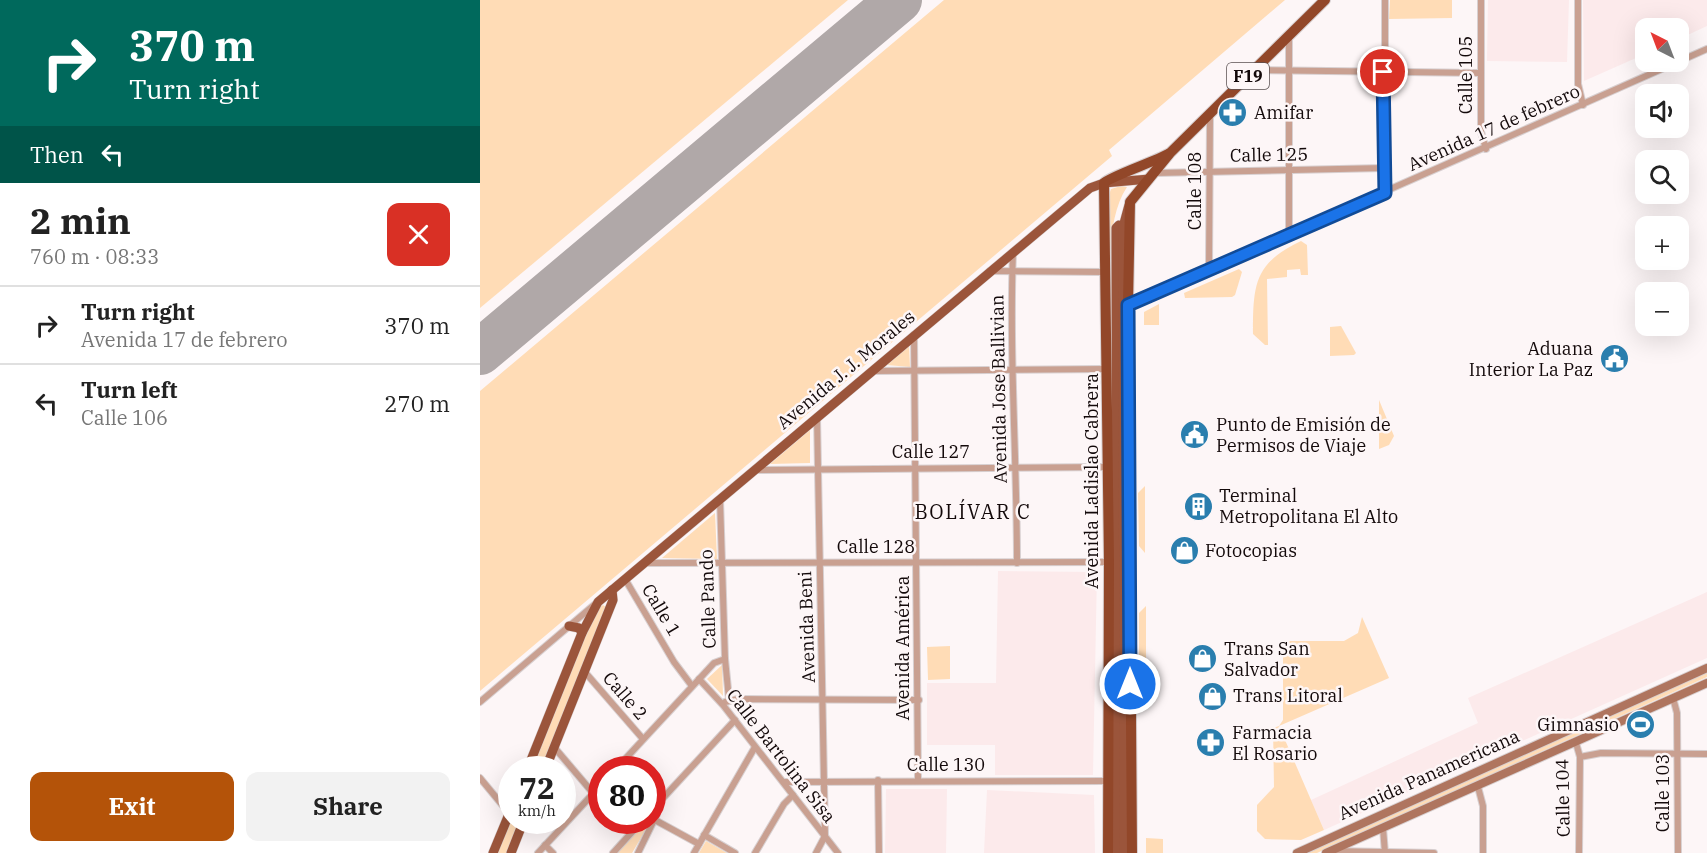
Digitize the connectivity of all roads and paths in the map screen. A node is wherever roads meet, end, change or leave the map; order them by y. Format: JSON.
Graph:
{"nodes":[{"id":1,"x":1325,"y":0,"type":"edge"},
{"id":2,"x":1385,"y":0,"type":"edge"},
{"id":3,"x":1480,"y":0,"type":"edge"},
{"id":4,"x":1578,"y":0,"type":"edge"},
{"id":5,"x":1289,"y":36,"type":"junction"},
{"id":6,"x":1707,"y":50,"type":"edge"},
{"id":7,"x":1254,"y":70,"type":"junction"},
{"id":8,"x":1288,"y":70,"type":"junction"},
{"id":9,"x":1383,"y":72,"type":"junction"},
{"id":10,"x":1481,"y":73,"type":"junction"},
{"id":11,"x":1583,"y":105,"type":"junction"},
{"id":12,"x":1210,"y":114,"type":"junction"},
{"id":13,"x":1486,"y":149,"type":"junction"},
{"id":14,"x":1170,"y":153,"type":"junction"},
{"id":15,"x":1384,"y":168,"type":"junction"},
{"id":16,"x":1289,"y":170,"type":"junction"},
{"id":17,"x":1210,"y":171,"type":"junction"},
{"id":18,"x":1152,"y":176,"type":"junction"},
{"id":19,"x":1104,"y":183,"type":"junction"},
{"id":20,"x":1385,"y":193,"type":"junction"},
{"id":21,"x":1130,"y":202,"type":"junction"},
{"id":22,"x":1119,"y":228,"type":"junction"},
{"id":23,"x":1289,"y":235,"type":"junction"},
{"id":24,"x":1013,"y":251,"type":"junction"},
{"id":25,"x":1209,"y":269,"type":"junction"},
{"id":26,"x":989,"y":271,"type":"junction"},
{"id":27,"x":1012,"y":272,"type":"junction"},
{"id":28,"x":1106,"y":272,"type":"junction"},
{"id":29,"x":1128,"y":305,"type":"junction"},
{"id":30,"x":1106,"y":323,"type":"junction"},
{"id":31,"x":914,"y":334,"type":"junction"},
{"id":32,"x":1115,"y":342,"type":"junction"},
{"id":33,"x":1107,"y":364,"type":"junction"},
{"id":34,"x":873,"y":370,"type":"junction"},
{"id":35,"x":915,"y":370,"type":"junction"},
{"id":36,"x":1012,"y":370,"type":"junction"},
{"id":37,"x":817,"y":416,"type":"junction"},
{"id":38,"x":917,"y":467,"type":"junction"},
{"id":39,"x":1108,"y":467,"type":"junction"},
{"id":40,"x":819,"y":468,"type":"junction"},
{"id":41,"x":1017,"y":468,"type":"junction"},
{"id":42,"x":754,"y":470,"type":"junction"},
{"id":43,"x":720,"y":498,"type":"junction"},
{"id":44,"x":820,"y":562,"type":"junction"},
{"id":45,"x":917,"y":562,"type":"junction"},
{"id":46,"x":1109,"y":562,"type":"junction"},
{"id":47,"x":644,"y":563,"type":"junction"},
{"id":48,"x":722,"y":563,"type":"junction"},
{"id":49,"x":1017,"y":563,"type":"junction"},
{"id":50,"x":625,"y":579,"type":"junction"},
{"id":51,"x":612,"y":590,"type":"junction"},
{"id":52,"x":598,"y":602,"type":"junction"},
{"id":53,"x":569,"y":626,"type":"junction"},
{"id":54,"x":582,"y":633,"type":"junction"},
{"id":55,"x":725,"y":659,"type":"junction"},
{"id":56,"x":1707,"y":668,"type":"edge"},
{"id":57,"x":584,"y":672,"type":"junction"},
{"id":58,"x":699,"y":679,"type":"junction"},
{"id":59,"x":1707,"y":683,"type":"edge"},
{"id":60,"x":692,"y":686,"type":"junction"},
{"id":61,"x":1673,"y":698,"type":"junction"},
{"id":62,"x":729,"y":699,"type":"junction"},
{"id":63,"x":825,"y":699,"type":"junction"},
{"id":64,"x":919,"y":700,"type":"junction"},
{"id":65,"x":480,"y":702,"type":"edge"},
{"id":66,"x":723,"y":705,"type":"junction"},
{"id":67,"x":735,"y":720,"type":"junction"},
{"id":68,"x":643,"y":739,"type":"junction"},
{"id":69,"x":1576,"y":743,"type":"junction"},
{"id":70,"x":554,"y":747,"type":"junction"},
{"id":71,"x":755,"y":747,"type":"junction"},
{"id":72,"x":1677,"y":753,"type":"junction"},
{"id":73,"x":1707,"y":754,"type":"edge"},
{"id":74,"x":533,"y":756,"type":"edge"},
{"id":75,"x":550,"y":756,"type":"edge"},
{"id":76,"x":628,"y":756,"type":"edge"},
{"id":77,"x":1580,"y":757,"type":"junction"},
{"id":78,"x":480,"y":778,"type":"edge"},
{"id":79,"x":878,"y":780,"type":"junction"},
{"id":80,"x":918,"y":780,"type":"junction"},
{"id":81,"x":823,"y":781,"type":"junction"},
{"id":82,"x":1108,"y":781,"type":"junction"},
{"id":83,"x":784,"y":782,"type":"junction"},
{"id":84,"x":1478,"y":787,"type":"junction"},
{"id":85,"x":588,"y":788,"type":"edge"},
{"id":86,"x":793,"y":795,"type":"junction"},
{"id":87,"x":666,"y":796,"type":"edge"},
{"id":88,"x":498,"y":797,"type":"edge"},
{"id":89,"x":588,"y":799,"type":"edge"},
{"id":90,"x":666,"y":826,"type":"edge"},
{"id":91,"x":1383,"y":828,"type":"junction"},
{"id":92,"x":501,"y":834,"type":"edge"},
{"id":93,"x":518,"y":834,"type":"edge"},
{"id":94,"x":630,"y":834,"type":"edge"},
{"id":95,"x":648,"y":834,"type":"edge"},
{"id":96,"x":704,"y":835,"type":"junction"},
{"id":97,"x":825,"y":836,"type":"junction"},
{"id":98,"x":699,"y":843,"type":"junction"},
{"id":99,"x":545,"y":845,"type":"junction"},
{"id":100,"x":1328,"y":852,"type":"edge"},
{"id":101,"x":1385,"y":852,"type":"edge"},
{"id":102,"x":493,"y":853,"type":"edge"},
{"id":103,"x":511,"y":853,"type":"edge"},
{"id":104,"x":538,"y":853,"type":"edge"},
{"id":105,"x":553,"y":853,"type":"edge"},
{"id":106,"x":613,"y":853,"type":"edge"},
{"id":107,"x":638,"y":853,"type":"edge"},
{"id":108,"x":694,"y":853,"type":"edge"},
{"id":109,"x":735,"y":853,"type":"edge"},
{"id":110,"x":755,"y":853,"type":"edge"},
{"id":111,"x":816,"y":853,"type":"edge"},
{"id":112,"x":838,"y":853,"type":"edge"},
{"id":113,"x":879,"y":853,"type":"edge"},
{"id":114,"x":1108,"y":853,"type":"edge"},
{"id":115,"x":1117,"y":853,"type":"edge"},
{"id":116,"x":1124,"y":853,"type":"edge"},
{"id":117,"x":1132,"y":853,"type":"edge"},
{"id":118,"x":1298,"y":853,"type":"edge"},
{"id":119,"x":1434,"y":853,"type":"edge"},
{"id":120,"x":1483,"y":853,"type":"edge"},
{"id":121,"x":1579,"y":853,"type":"edge"},
{"id":122,"x":1678,"y":853,"type":"edge"}],
"edges":[{"from":1,"to":5,"type":"highway","name":"Avenida Ladislao Cabrera","number":"F19"},
{"from":2,"to":9,"type":"street"},
{"from":3,"to":10,"type":"street","name":"Calle 105"},
{"from":4,"to":11,"type":"street"},
{"from":5,"to":7,"type":"highway","name":"Avenida Ladislao Cabrera","number":"F19"},
{"from":5,"to":8,"type":"street"},
{"from":6,"to":11,"type":"street","name":"Avenida 17 de febrero"},
{"from":7,"to":8,"type":"street"},
{"from":7,"to":12,"type":"highway","name":"Avenida Ladislao Cabrera","number":"F19"},
{"from":8,"to":9,"type":"street"},
{"from":8,"to":16,"type":"street"},
{"from":9,"to":10,"type":"street"},
{"from":9,"to":15,"type":"street"},
{"from":10,"to":13,"type":"street","name":"Calle 105"},
{"from":11,"to":13,"type":"street","name":"Avenida 17 de febrero"},
{"from":12,"to":14,"type":"highway","name":"Avenida Ladislao Cabrera","number":"F19"},
{"from":12,"to":17,"type":"street","name":"Calle 108"},
{"from":13,"to":20,"type":"street","name":"Avenida 17 de febrero"},
{"from":14,"to":18,"type":"highway","name":"Avenida Ladislao Cabrera","number":"F19"},
{"from":14,"to":19,"type":"highway","name":"Avenida Ladislao Cabrera","number":"F19"},
{"from":15,"to":16,"type":"street","name":"Calle 125"},
{"from":15,"to":20,"type":"street"},
{"from":16,"to":17,"type":"street","name":"Calle 125"},
{"from":16,"to":23,"type":"street"},
{"from":17,"to":18,"type":"street","name":"Calle 125"},
{"from":17,"to":25,"type":"street","name":"Calle 108"},
{"from":18,"to":19,"type":"main road"},
{"from":18,"to":21,"type":"highway","name":"Avenida Ladislao Cabrera","number":"F19"},
{"from":19,"to":24,"type":"main road","name":"Avenida J. J. Morales"},
{"from":19,"to":28,"type":"highway","name":"Avenida Ladislao Cabrera"},
{"from":20,"to":23,"type":"street","name":"Avenida 17 de febrero"},
{"from":21,"to":22,"type":"main road","name":"Avenida Ladislao Cabrera","number":"F19"},
{"from":21,"to":29,"type":"highway","name":"Avenida Ladislao Cabrera"},
{"from":22,"to":32,"type":"main road","name":"Avenida Ladislao Cabrera","number":"F19"},
{"from":22,"to":116,"type":"main road","name":"Avenida Ladislao Cabrera","number":"F19"},
{"from":23,"to":25,"type":"street","name":"Avenida 17 de febrero"},
{"from":24,"to":26,"type":"main road","name":"Avenida J. J. Morales"},
{"from":24,"to":27,"type":"street","name":"Avenida Jose Ballivian"},
{"from":25,"to":29,"type":"street","name":"Avenida 17 de febrero"},
{"from":26,"to":27,"type":"street"},
{"from":26,"to":31,"type":"main road","name":"Avenida J. J. Morales"},
{"from":27,"to":28,"type":"street"},
{"from":27,"to":36,"type":"street","name":"Avenida Jose Ballivian"},
{"from":28,"to":30,"type":"highway","name":"Avenida Ladislao Cabrera"},
{"from":29,"to":117,"type":"highway","name":"Avenida Ladislao Cabrera"},
{"from":30,"to":32,"type":"highway"},
{"from":30,"to":33,"type":"highway","name":"Avenida Ladislao Cabrera"},
{"from":31,"to":34,"type":"main road","name":"Avenida J. J. Morales"},
{"from":31,"to":35,"type":"street","name":"Avenida América"},
{"from":32,"to":33,"type":"highway"},
{"from":32,"to":115,"type":"main road","name":"Avenida Ladislao Cabrera","number":"F19"},
{"from":33,"to":36,"type":"street"},
{"from":33,"to":39,"type":"highway","name":"Avenida Ladislao Cabrera"},
{"from":34,"to":35,"type":"street"},
{"from":34,"to":37,"type":"main road","name":"Avenida J. J. Morales"},
{"from":35,"to":36,"type":"street"},
{"from":35,"to":38,"type":"street","name":"Avenida América"},
{"from":36,"to":41,"type":"street","name":"Avenida Jose Ballivian"},
{"from":37,"to":40,"type":"street","name":"Avenida Beni"},
{"from":37,"to":42,"type":"main road","name":"Avenida J. J. Morales"},
{"from":38,"to":40,"type":"street","name":"Calle 127"},
{"from":38,"to":41,"type":"street","name":"Calle 127"},
{"from":38,"to":45,"type":"street","name":"Avenida América"},
{"from":39,"to":41,"type":"street","name":"Calle 127"},
{"from":39,"to":46,"type":"highway","name":"Avenida Ladislao Cabrera"},
{"from":40,"to":42,"type":"street","name":"Calle 127"},
{"from":40,"to":44,"type":"street","name":"Avenida Beni"},
{"from":41,"to":49,"type":"street","name":"Avenida Jose Ballivian"},
{"from":42,"to":43,"type":"main road","name":"Avenida J. J. Morales"},
{"from":43,"to":47,"type":"main road","name":"Avenida J. J. Morales"},
{"from":43,"to":48,"type":"street","name":"Calle Pando"},
{"from":44,"to":45,"type":"street","name":"Calle 128"},
{"from":44,"to":48,"type":"street","name":"Calle 128"},
{"from":44,"to":63,"type":"street","name":"Avenida Beni"},
{"from":45,"to":49,"type":"street","name":"Calle 128"},
{"from":45,"to":64,"type":"street","name":"Avenida América"},
{"from":46,"to":49,"type":"street","name":"Calle 128"},
{"from":46,"to":82,"type":"highway","name":"Avenida Ladislao Cabrera"},
{"from":47,"to":48,"type":"street","name":"Calle 128"},
{"from":47,"to":50,"type":"main road","name":"Avenida J. J. Morales"},
{"from":48,"to":55,"type":"street","name":"Calle Pando"},
{"from":50,"to":51,"type":"main road","name":"Avenida J. J. Morales"},
{"from":50,"to":60,"type":"street","name":"Calle 1"},
{"from":51,"to":52,"type":"main road","name":"Avenida J. J. Morales"},
{"from":51,"to":57,"type":"main road"},
{"from":52,"to":53,"type":"street"},
{"from":52,"to":54,"type":"main road"},
{"from":53,"to":54,"type":"main road"},
{"from":53,"to":65,"type":"street"},
{"from":54,"to":74,"type":"main road"},
{"from":55,"to":58,"type":"street"},
{"from":55,"to":62,"type":"street","name":"Calle Pando"},
{"from":56,"to":118,"type":"main road","name":"Avenida Panamericana"},
{"from":57,"to":68,"type":"street","name":"Calle 2"},
{"from":57,"to":70,"type":"main road"},
{"from":58,"to":60,"type":"street"},
{"from":58,"to":66,"type":"street","name":"Calle Bartolina Sisa"},
{"from":59,"to":61,"type":"main road","name":"Avenida Panamericana"},
{"from":60,"to":68,"type":"street"},
{"from":61,"to":69,"type":"main road","name":"Avenida Panamericana"},
{"from":61,"to":72,"type":"street","name":"Calle 103"},
{"from":62,"to":63,"type":"street"},
{"from":62,"to":66,"type":"street"},
{"from":63,"to":64,"type":"street"},
{"from":63,"to":81,"type":"street","name":"Avenida Beni"},
{"from":64,"to":80,"type":"street","name":"Avenida América"},
{"from":66,"to":67,"type":"street","name":"Calle Bartolina Sisa"},
{"from":67,"to":71,"type":"street","name":"Calle Bartolina Sisa"},
{"from":67,"to":87,"type":"street"},
{"from":68,"to":76,"type":"street"},
{"from":69,"to":77,"type":"street","name":"Calle 104"},
{"from":69,"to":84,"type":"main road","name":"Avenida Panamericana"},
{"from":70,"to":75,"type":"main road"},
{"from":70,"to":85,"type":"street"},
{"from":71,"to":83,"type":"street","name":"Calle Bartolina Sisa"},
{"from":71,"to":96,"type":"street"},
{"from":72,"to":73,"type":"street"},
{"from":72,"to":77,"type":"street"},
{"from":72,"to":122,"type":"street","name":"Calle 103"},
{"from":77,"to":121,"type":"street","name":"Calle 104"},
{"from":78,"to":88,"type":"street"},
{"from":79,"to":80,"type":"street","name":"Calle 130"},
{"from":79,"to":81,"type":"street","name":"Calle 130"},
{"from":79,"to":113,"type":"street"},
{"from":80,"to":82,"type":"street","name":"Calle 130"},
{"from":81,"to":83,"type":"street","name":"Calle 130"},
{"from":81,"to":97,"type":"street","name":"Avenida Beni"},
{"from":82,"to":114,"type":"highway","name":"Avenida Ladislao Cabrera"},
{"from":83,"to":86,"type":"street","name":"Calle Bartolina Sisa"},
{"from":84,"to":91,"type":"main road","name":"Avenida Panamericana"},
{"from":84,"to":120,"type":"street"},
{"from":86,"to":97,"type":"street","name":"Calle Bartolina Sisa"},
{"from":86,"to":110,"type":"street"},
{"from":89,"to":99,"type":"street"},
{"from":90,"to":98,"type":"street"},
{"from":91,"to":100,"type":"main road","name":"Avenida Panamericana"},
{"from":91,"to":101,"type":"street"},
{"from":92,"to":102,"type":"main road"},
{"from":93,"to":103,"type":"main road"},
{"from":94,"to":106,"type":"street"},
{"from":95,"to":107,"type":"street"},
{"from":96,"to":98,"type":"street"},
{"from":96,"to":109,"type":"street"},
{"from":97,"to":111,"type":"street"},
{"from":97,"to":112,"type":"street","name":"Calle Bartolina Sisa"},
{"from":98,"to":108,"type":"street"},
{"from":99,"to":104,"type":"street"},
{"from":99,"to":105,"type":"street"},
{"from":100,"to":101,"type":"street"},
{"from":101,"to":119,"type":"street"}]}
